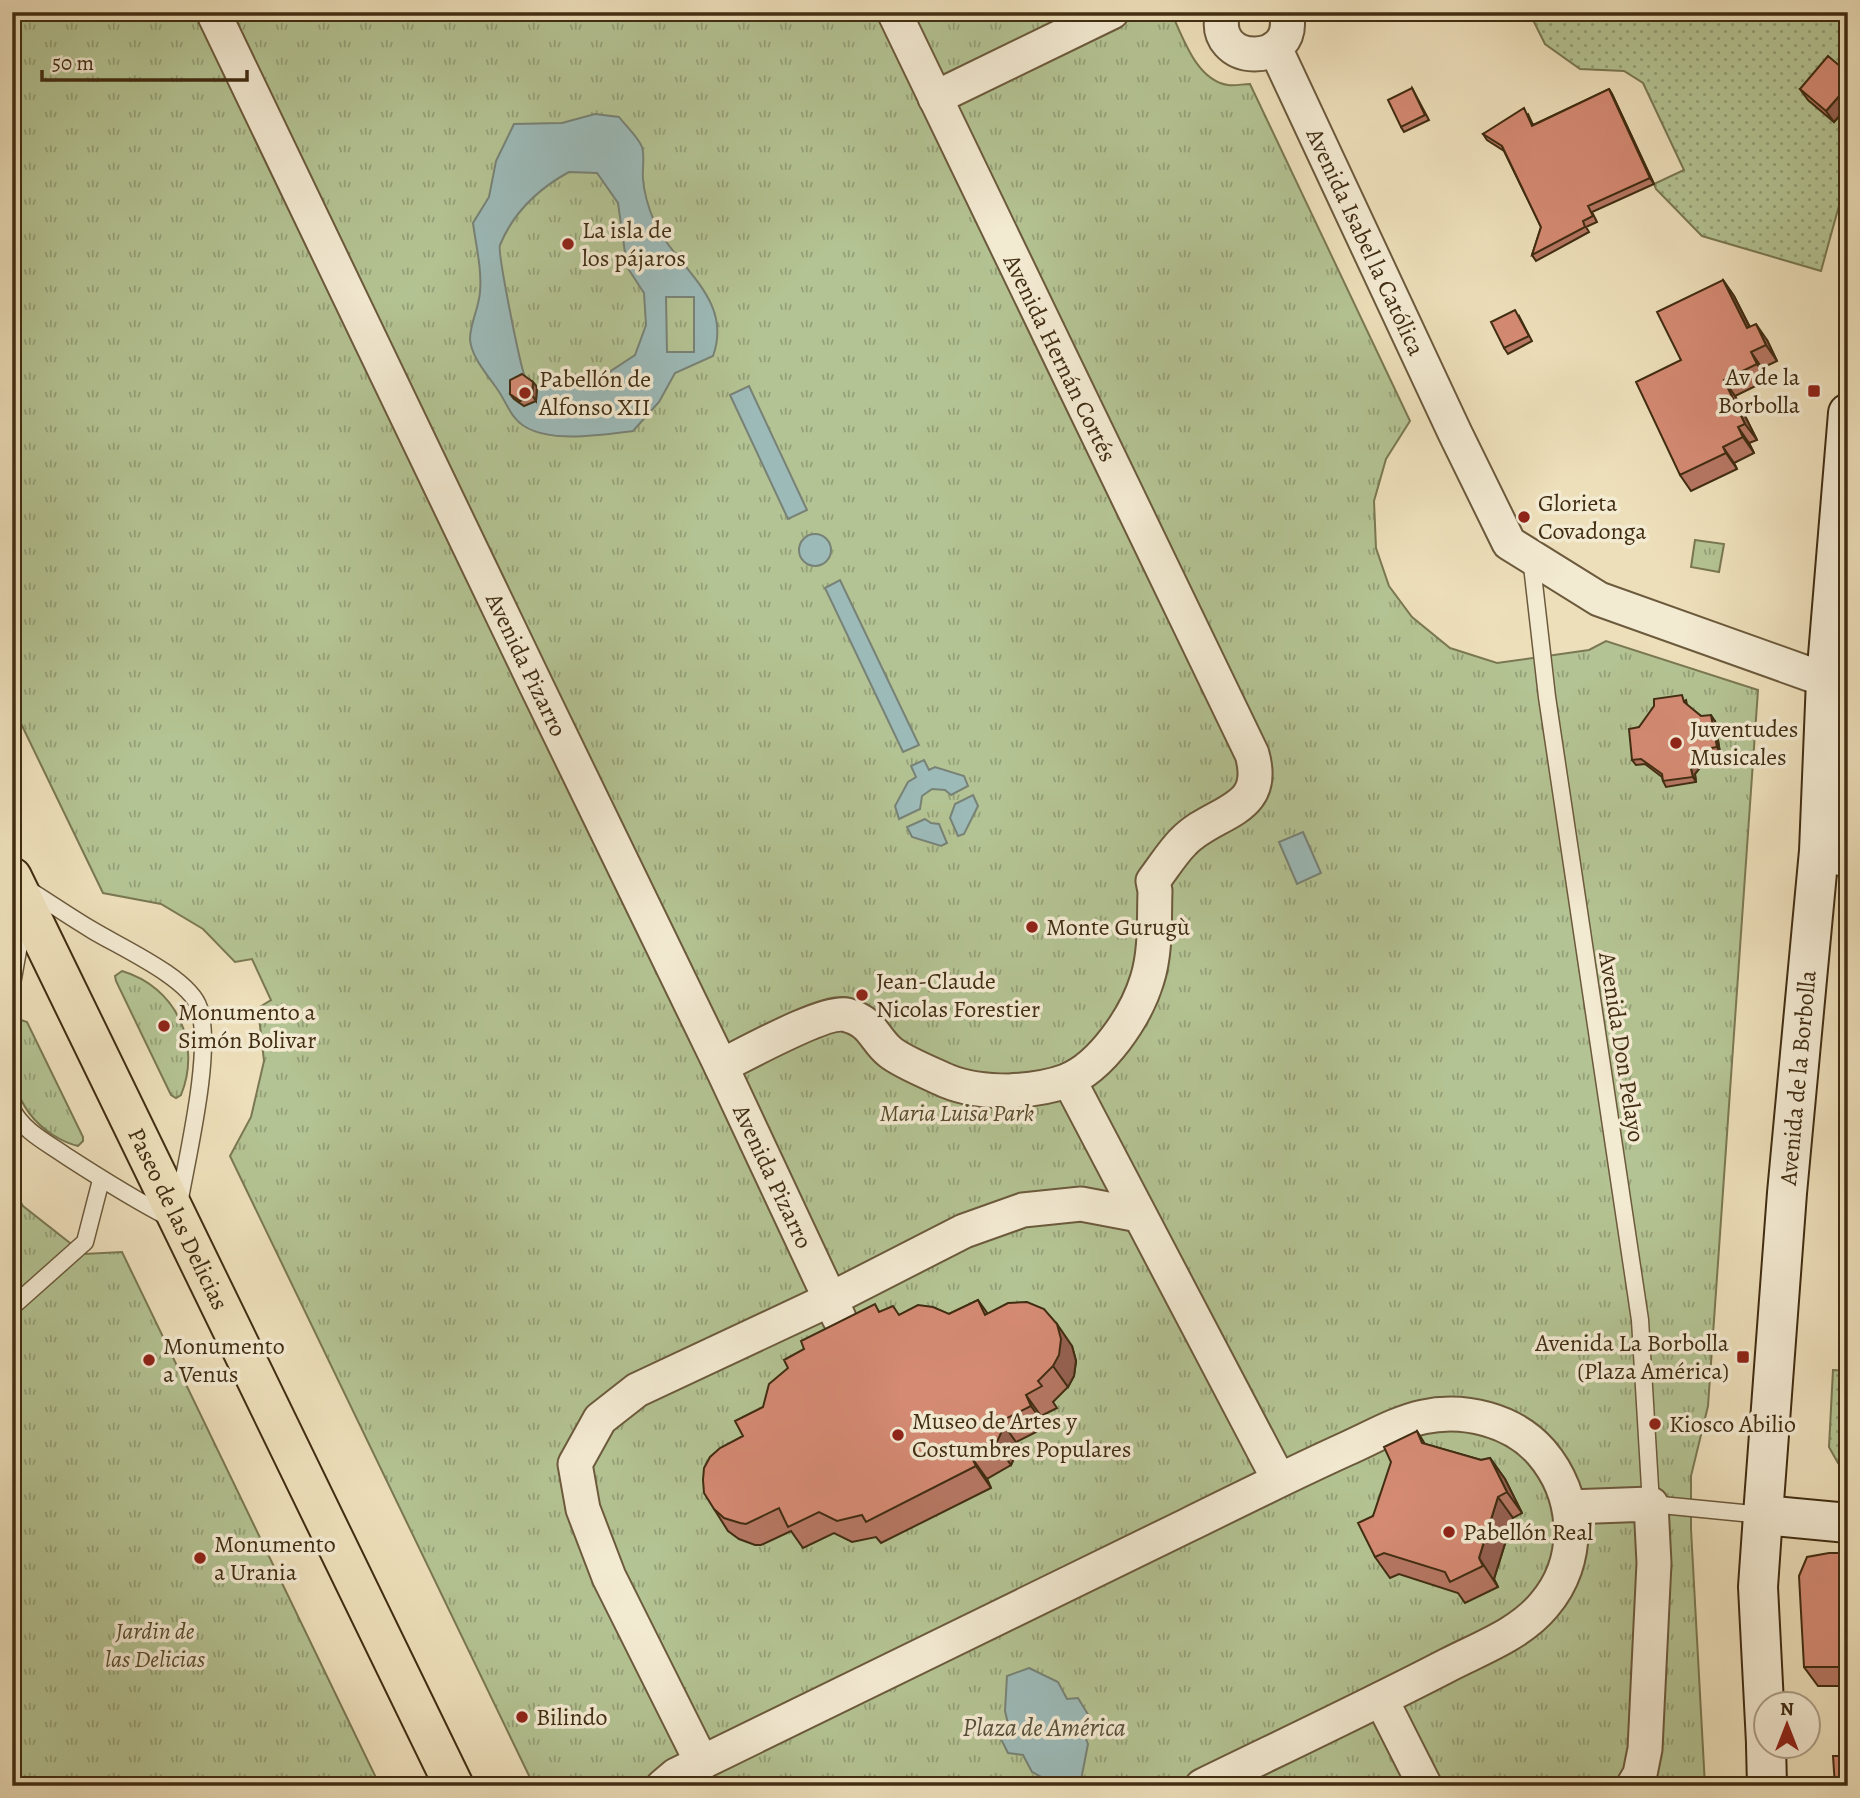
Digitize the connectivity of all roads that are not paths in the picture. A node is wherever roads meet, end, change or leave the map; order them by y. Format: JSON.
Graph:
{"nodes":[{"id":1,"x":214,"y":12,"type":"edge"},
{"id":2,"x":894,"y":12,"type":"edge"},
{"id":3,"x":1112,"y":12,"type":"edge"},
{"id":4,"x":1223,"y":12,"type":"edge"},
{"id":5,"x":1289,"y":13,"type":"edge"},
{"id":6,"x":1275,"y":48,"type":"junction"},
{"id":7,"x":935,"y":98,"type":"junction"},
{"id":8,"x":1848,"y":413,"type":"edge"},
{"id":9,"x":1531,"y":557,"type":"junction"},
{"id":10,"x":1837,"y":681,"type":"edge"},
{"id":11,"x":1833,"y":856,"type":"edge"},
{"id":12,"x":18,"y":887,"type":"edge"},
{"id":13,"x":12,"y":984,"type":"edge"},
{"id":14,"x":721,"y":1066,"type":"junction"},
{"id":15,"x":1069,"y":1080,"type":"junction"},
{"id":16,"x":12,"y":1109,"type":"edge"},
{"id":17,"x":101,"y":1180,"type":"junction"},
{"id":18,"x":1139,"y":1215,"type":"junction"},
{"id":19,"x":180,"y":1220,"type":"junction"},
{"id":20,"x":12,"y":1307,"type":"edge"},
{"id":21,"x":834,"y":1309,"type":"junction"},
{"id":22,"x":1279,"y":1480,"type":"junction"},
{"id":23,"x":1651,"y":1504,"type":"junction"},
{"id":24,"x":1569,"y":1507,"type":"junction"},
{"id":25,"x":1763,"y":1515,"type":"junction"},
{"id":26,"x":1848,"y":1524,"type":"edge"},
{"id":27,"x":1763,"y":1689,"type":"edge"},
{"id":28,"x":1381,"y":1699,"type":"junction"},
{"id":29,"x":1767,"y":1759,"type":"edge"},
{"id":30,"x":702,"y":1762,"type":"junction"},
{"id":31,"x":454,"y":1786,"type":"edge"},
{"id":32,"x":663,"y":1786,"type":"edge"},
{"id":33,"x":1202,"y":1786,"type":"edge"},
{"id":34,"x":1424,"y":1786,"type":"edge"},
{"id":35,"x":1633,"y":1786,"type":"edge"},
{"id":36,"x":1768,"y":1786,"type":"edge"}],
"edges":[{"from":1,"to":14,"type":"street","name":"Avenida Pizarro"},
{"from":2,"to":7,"type":"street","name":"Avenida Hernán Cortés"},
{"from":3,"to":7,"type":"street"},
{"from":4,"to":6,"type":"street"},
{"from":5,"to":6,"type":"street"},
{"from":6,"to":9,"type":"street","name":"Avenida Isabel la Católica"},
{"from":7,"to":15,"type":"street","name":"Avenida Hernán Cortés"},
{"from":8,"to":10,"type":"main road","name":"Avenida de la Borbolla"},
{"from":9,"to":10,"type":"street"},
{"from":9,"to":23,"type":"lane","name":"Avenida Don Pelayo"},
{"from":10,"to":11,"type":"main road","name":"Avenida de la Borbolla"},
{"from":11,"to":25,"type":"main road","name":"Avenida de la Borbolla"},
{"from":12,"to":13,"type":"lane"},
{"from":12,"to":19,"type":"main road","name":"Paseo de las Delicias"},
{"from":12,"to":19,"type":"lane"},
{"from":14,"to":15,"type":"street"},
{"from":14,"to":21,"type":"street","name":"Avenida Pizarro"},
{"from":15,"to":18,"type":"street"},
{"from":16,"to":17,"type":"lane"},
{"from":17,"to":19,"type":"lane"},
{"from":17,"to":20,"type":"lane"},
{"from":18,"to":21,"type":"street"},
{"from":18,"to":22,"type":"street"},
{"from":19,"to":31,"type":"main road","name":"Paseo de las Delicias"},
{"from":21,"to":30,"type":"street"},
{"from":22,"to":24,"type":"street"},
{"from":22,"to":30,"type":"street"},
{"from":23,"to":24,"type":"street"},
{"from":23,"to":25,"type":"lane"},
{"from":23,"to":35,"type":"street"},
{"from":24,"to":28,"type":"street"},
{"from":25,"to":26,"type":"main road"},
{"from":25,"to":27,"type":"main road","name":"Avenida de la Borbolla"},
{"from":28,"to":33,"type":"street"},
{"from":28,"to":34,"type":"street"},
{"from":29,"to":36,"type":"main road","name":"Avenida de la Borbolla"},
{"from":30,"to":32,"type":"street"}]}
